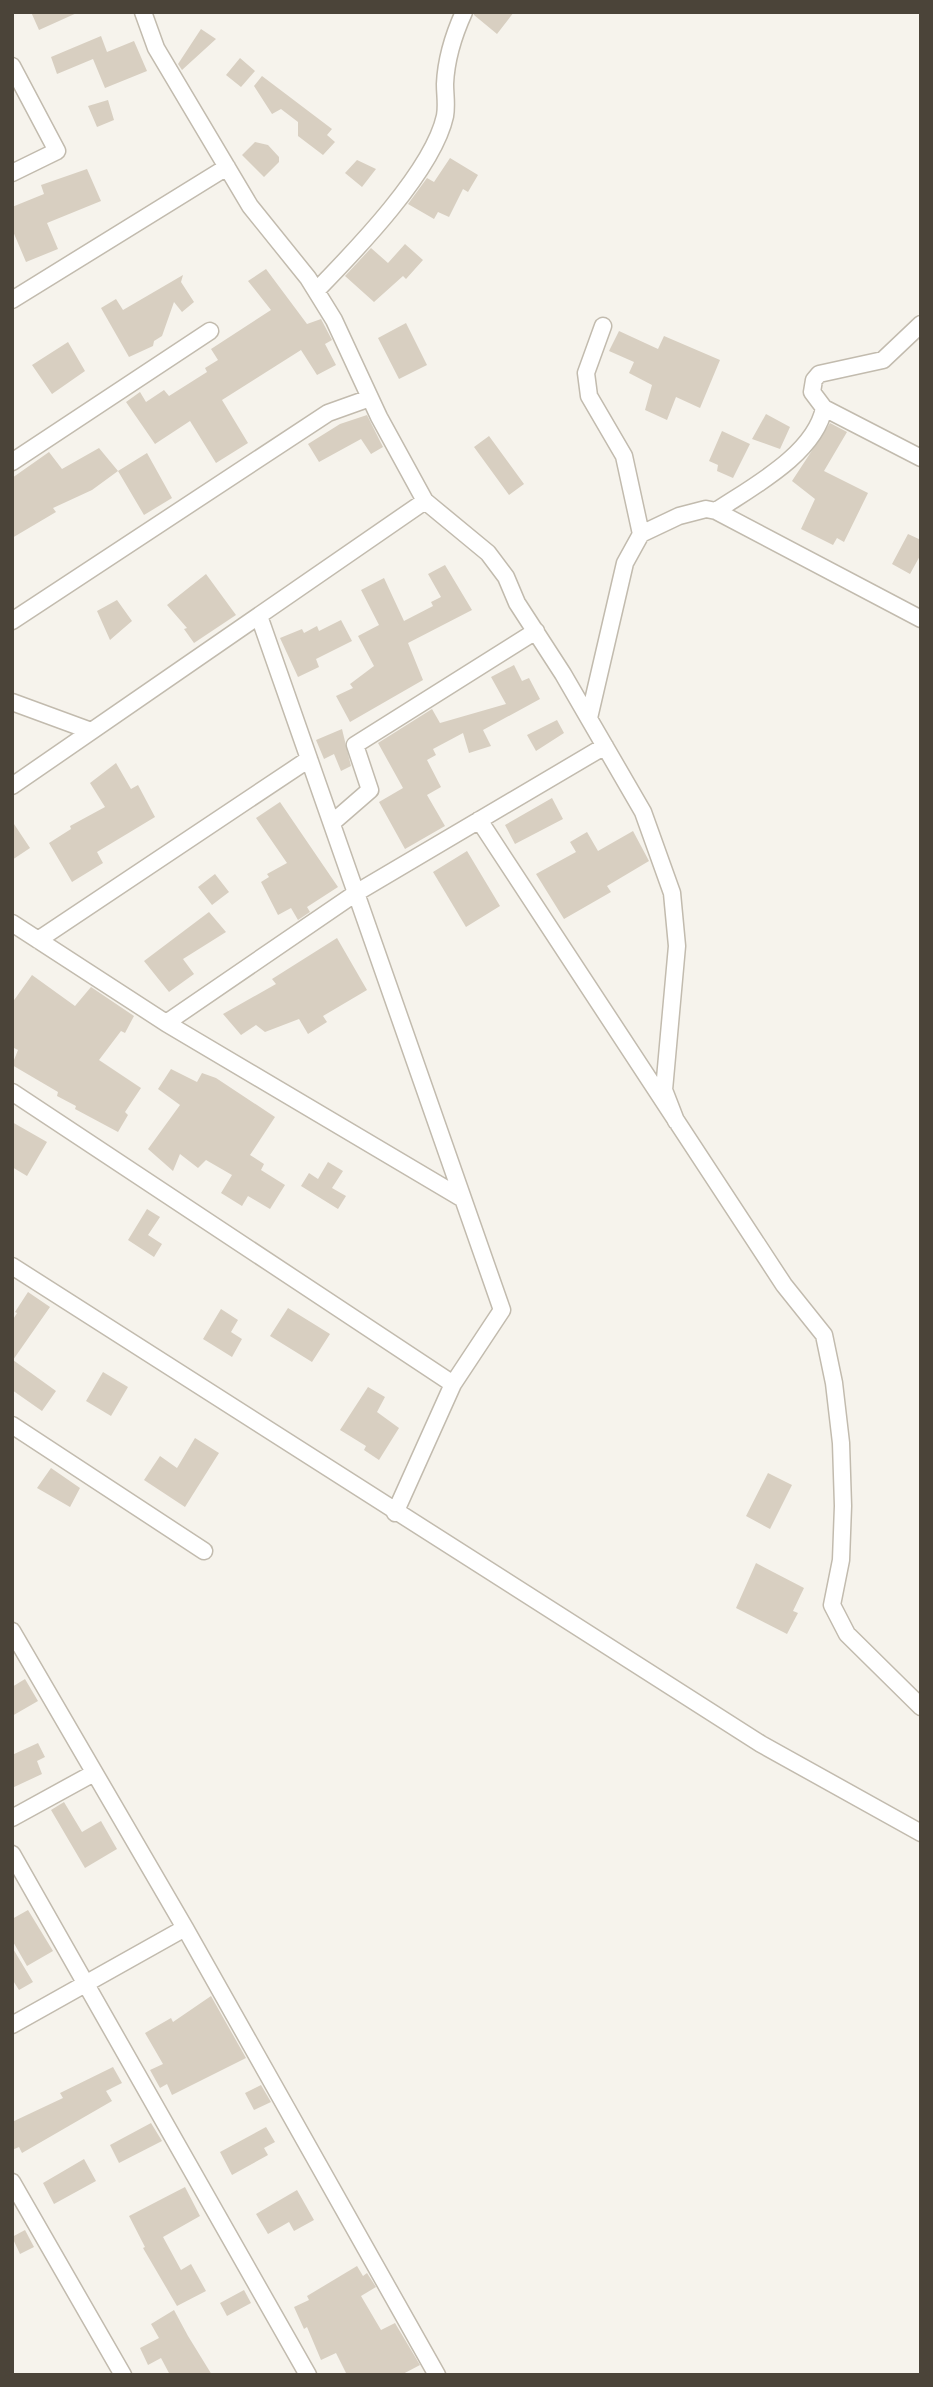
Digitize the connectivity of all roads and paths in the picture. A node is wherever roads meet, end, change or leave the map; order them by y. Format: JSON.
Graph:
{"nodes":[{"id":1,"x":143,"y":12,"type":"edge"},
{"id":2,"x":464,"y":12,"type":"edge"},
{"id":3,"x":12,"y":66,"type":"edge"},
{"id":4,"x":227,"y":167,"type":"junction"},
{"id":5,"x":12,"y":173,"type":"edge"},
{"id":6,"x":316,"y":291,"type":"junction"},
{"id":7,"x":12,"y":300,"type":"edge"},
{"id":8,"x":921,"y":324,"type":"edge"},
{"id":9,"x":603,"y":326,"type":"dead end"},
{"id":10,"x":210,"y":331,"type":"dead end"},
{"id":11,"x":370,"y":398,"type":"junction"},
{"id":12,"x":824,"y":408,"type":"junction"},
{"id":13,"x":921,"y":458,"type":"edge"},
{"id":14,"x":12,"y":462,"type":"edge"},
{"id":15,"x":425,"y":501,"type":"junction"},
{"id":16,"x":716,"y":511,"type":"junction"},
{"id":17,"x":641,"y":534,"type":"junction"},
{"id":18,"x":259,"y":616,"type":"junction"},
{"id":19,"x":921,"y":619,"type":"edge"},
{"id":20,"x":12,"y":621,"type":"edge"},
{"id":21,"x":536,"y":631,"type":"junction"},
{"id":22,"x":12,"y":702,"type":"edge"},
{"id":23,"x":589,"y":718,"type":"junction"},
{"id":24,"x":91,"y":731,"type":"junction"},
{"id":25,"x":605,"y":746,"type":"junction"},
{"id":26,"x":309,"y":759,"type":"junction"},
{"id":27,"x":12,"y":786,"type":"edge"},
{"id":28,"x":479,"y":820,"type":"junction"},
{"id":29,"x":332,"y":823,"type":"junction"},
{"id":30,"x":356,"y":893,"type":"junction"},
{"id":31,"x":12,"y":923,"type":"edge"},
{"id":32,"x":38,"y":940,"type":"junction"},
{"id":33,"x":166,"y":1023,"type":"junction"},
{"id":34,"x":12,"y":1091,"type":"edge"},
{"id":35,"x":676,"y":1121,"type":"junction"},
{"id":36,"x":463,"y":1199,"type":"junction"},
{"id":37,"x":12,"y":1266,"type":"edge"},
{"id":38,"x":453,"y":1384,"type":"junction"},
{"id":39,"x":12,"y":1425,"type":"edge"},
{"id":40,"x":395,"y":1513,"type":"junction"},
{"id":41,"x":204,"y":1551,"type":"dead end"},
{"id":42,"x":12,"y":1631,"type":"edge"},
{"id":43,"x":921,"y":1707,"type":"edge"},
{"id":44,"x":93,"y":1773,"type":"junction"},
{"id":45,"x":12,"y":1818,"type":"edge"},
{"id":46,"x":921,"y":1833,"type":"edge"},
{"id":47,"x":12,"y":1854,"type":"edge"},
{"id":48,"x":185,"y":1928,"type":"junction"},
{"id":49,"x":86,"y":1984,"type":"junction"},
{"id":50,"x":12,"y":2025,"type":"edge"},
{"id":51,"x":12,"y":2182,"type":"edge"},
{"id":52,"x":124,"y":2375,"type":"edge"},
{"id":53,"x":308,"y":2375,"type":"edge"},
{"id":54,"x":436,"y":2375,"type":"edge"}],
"edges":[{"from":1,"to":4,"type":"street"},
{"from":2,"to":6,"type":"street"},
{"from":3,"to":5,"type":"street"},
{"from":4,"to":6,"type":"street"},
{"from":4,"to":7,"type":"street"},
{"from":6,"to":11,"type":"street"},
{"from":8,"to":12,"type":"street"},
{"from":9,"to":17,"type":"street"},
{"from":10,"to":14,"type":"street"},
{"from":11,"to":15,"type":"street"},
{"from":11,"to":20,"type":"street"},
{"from":12,"to":13,"type":"street"},
{"from":12,"to":16,"type":"street"},
{"from":15,"to":18,"type":"street"},
{"from":15,"to":21,"type":"street"},
{"from":16,"to":17,"type":"street"},
{"from":16,"to":19,"type":"street"},
{"from":17,"to":23,"type":"street"},
{"from":18,"to":24,"type":"street"},
{"from":18,"to":26,"type":"street"},
{"from":21,"to":23,"type":"street"},
{"from":21,"to":29,"type":"street"},
{"from":22,"to":24,"type":"street"},
{"from":23,"to":25,"type":"street"},
{"from":24,"to":27,"type":"street"},
{"from":25,"to":28,"type":"street"},
{"from":25,"to":35,"type":"street"},
{"from":26,"to":29,"type":"street"},
{"from":26,"to":32,"type":"street"},
{"from":28,"to":30,"type":"street"},
{"from":28,"to":35,"type":"street"},
{"from":29,"to":30,"type":"street"},
{"from":30,"to":33,"type":"street"},
{"from":30,"to":36,"type":"street"},
{"from":31,"to":32,"type":"street"},
{"from":32,"to":33,"type":"street"},
{"from":33,"to":36,"type":"street"},
{"from":34,"to":38,"type":"street"},
{"from":35,"to":43,"type":"street"},
{"from":36,"to":38,"type":"street"},
{"from":37,"to":40,"type":"street"},
{"from":38,"to":40,"type":"street"},
{"from":39,"to":41,"type":"street"},
{"from":40,"to":46,"type":"street"},
{"from":42,"to":44,"type":"street"},
{"from":44,"to":45,"type":"street"},
{"from":44,"to":48,"type":"street"},
{"from":47,"to":49,"type":"street"},
{"from":48,"to":49,"type":"street"},
{"from":48,"to":54,"type":"street"},
{"from":49,"to":50,"type":"street"},
{"from":49,"to":53,"type":"street"},
{"from":51,"to":52,"type":"street"}]}
